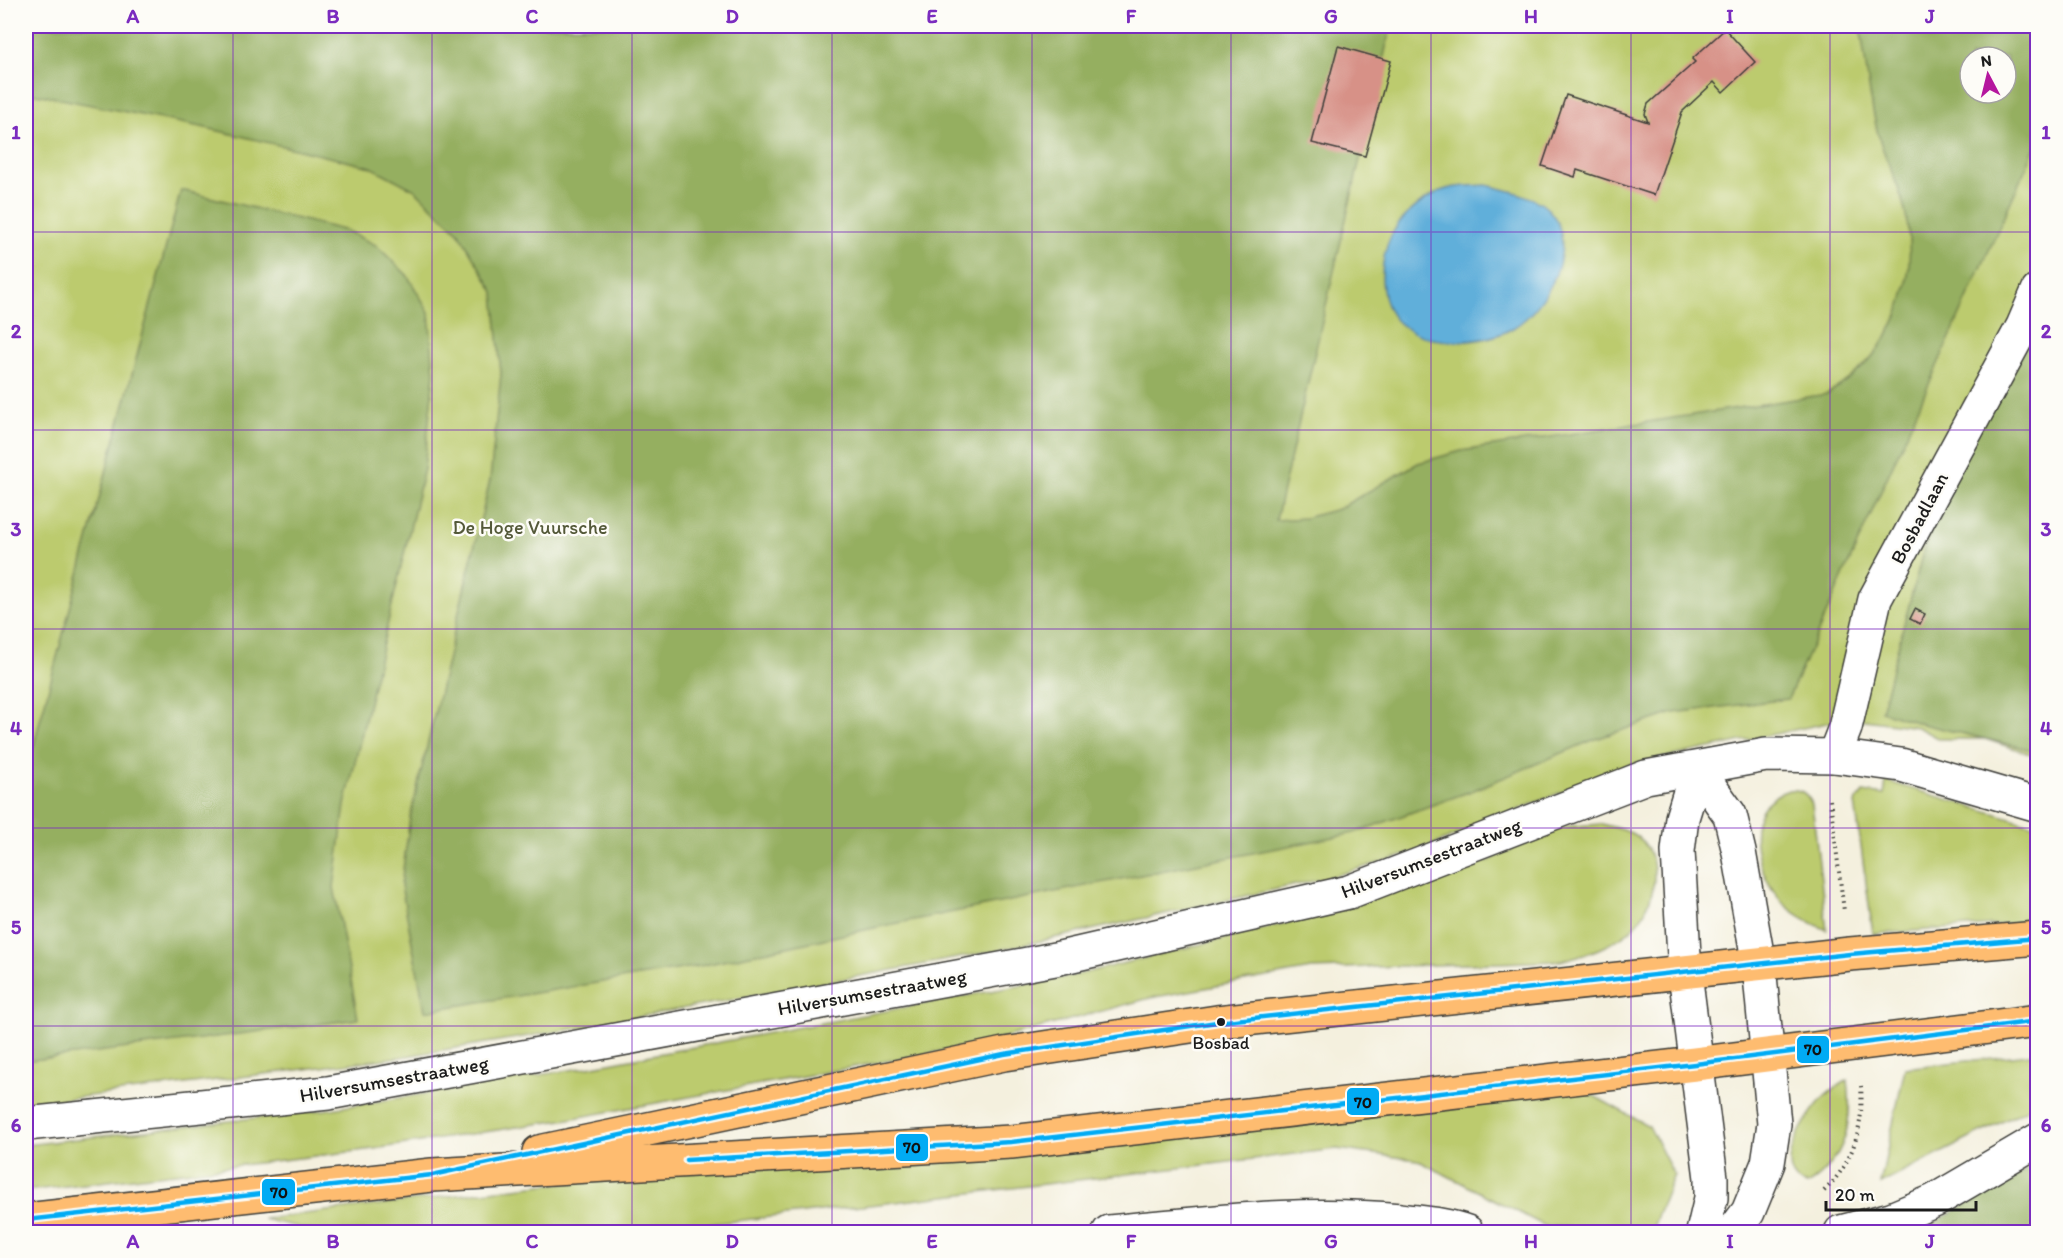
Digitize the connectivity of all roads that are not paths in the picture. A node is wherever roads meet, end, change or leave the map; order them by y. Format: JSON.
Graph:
{"nodes":[{"id":1,"x":2037,"y":291,"type":"edge"},
{"id":2,"x":1834,"y":756,"type":"junction"},
{"id":3,"x":1697,"y":769,"type":"junction"},
{"id":4,"x":2037,"y":805,"type":"edge"},
{"id":5,"x":2037,"y":938,"type":"edge"},
{"id":6,"x":1759,"y":965,"type":"junction"},
{"id":7,"x":1685,"y":973,"type":"junction"},
{"id":8,"x":2037,"y":1021,"type":"edge"},
{"id":9,"x":1769,"y":1055,"type":"junction"},
{"id":10,"x":1695,"y":1064,"type":"junction"},
{"id":11,"x":26,"y":1124,"type":"edge"},
{"id":12,"x":2037,"y":1140,"type":"edge"},
{"id":13,"x":432,"y":1175,"type":"junction"},
{"id":14,"x":26,"y":1220,"type":"edge"},
{"id":15,"x":1109,"y":1233,"type":"edge"},
{"id":16,"x":1467,"y":1233,"type":"edge"},
{"id":17,"x":1703,"y":1233,"type":"edge"},
{"id":18,"x":1733,"y":1233,"type":"edge"},
{"id":19,"x":1840,"y":1233,"type":"edge"}],
"edges":[{"from":1,"to":2,"type":"street","name":"Bosbadlaan"},
{"from":2,"to":3,"type":"street","name":"Hilversumsestraatweg"},
{"from":2,"to":4,"type":"street","name":"Hilversumsestraatweg"},
{"from":3,"to":6,"type":"street"},
{"from":3,"to":7,"type":"street"},
{"from":3,"to":11,"type":"street","name":"Hilversumsestraatweg"},
{"from":5,"to":6,"type":"main road"},
{"from":6,"to":7,"type":"main road"},
{"from":6,"to":9,"type":"street"},
{"from":7,"to":10,"type":"street"},
{"from":7,"to":13,"type":"main road"},
{"from":8,"to":9,"type":"main road"},
{"from":9,"to":10,"type":"main road"},
{"from":9,"to":18,"type":"street"},
{"from":10,"to":13,"type":"main road"},
{"from":10,"to":17,"type":"street"},
{"from":12,"to":19,"type":"street"},
{"from":13,"to":14,"type":"main road"},
{"from":15,"to":16,"type":"street"}]}
